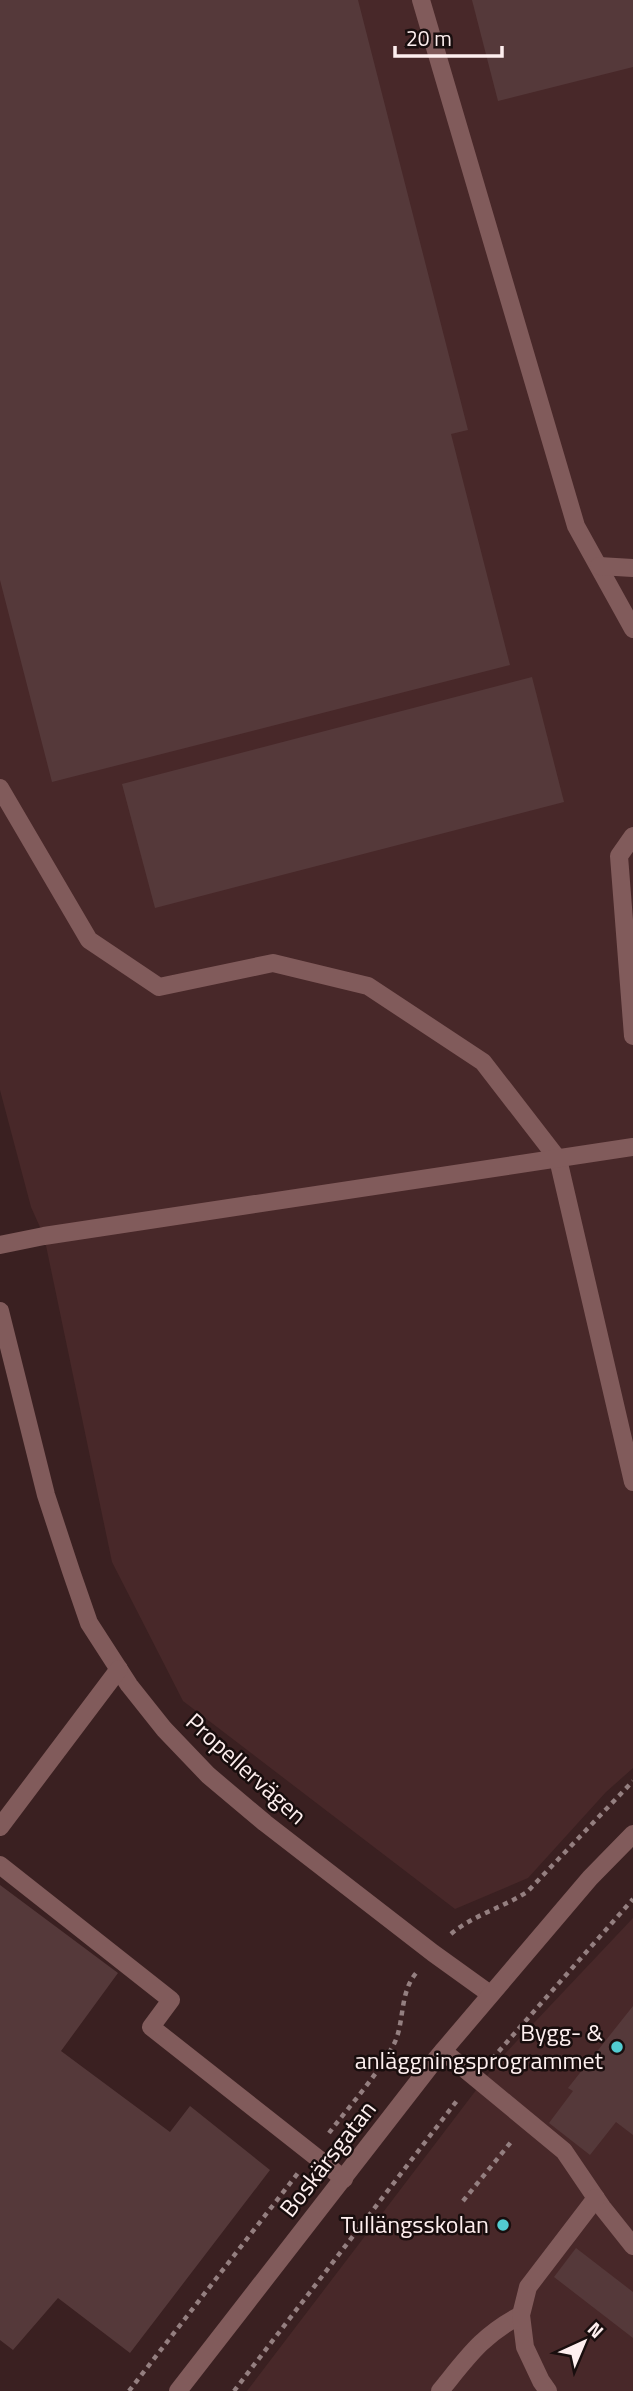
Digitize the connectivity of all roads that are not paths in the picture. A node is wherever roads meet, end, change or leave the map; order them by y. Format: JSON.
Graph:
{"nodes":[{"id":1,"x":421,"y":0,"type":"edge"},
{"id":2,"x":599,"y":566,"type":"junction"},
{"id":3,"x":633,"y":568,"type":"edge"},
{"id":4,"x":633,"y":629,"type":"edge"},
{"id":5,"x":0,"y":788,"type":"edge"},
{"id":6,"x":633,"y":836,"type":"edge"},
{"id":7,"x":633,"y":1036,"type":"edge"},
{"id":8,"x":633,"y":1147,"type":"edge"},
{"id":9,"x":558,"y":1159,"type":"junction"},
{"id":10,"x":0,"y":1245,"type":"edge"},
{"id":11,"x":0,"y":1311,"type":"edge"},
{"id":12,"x":633,"y":1482,"type":"edge"},
{"id":13,"x":119,"y":1669,"type":"junction"},
{"id":14,"x":0,"y":1827,"type":"edge"},
{"id":15,"x":633,"y":1834,"type":"edge"},
{"id":16,"x":0,"y":1866,"type":"edge"},
{"id":17,"x":490,"y":1994,"type":"junction"},
{"id":18,"x":443,"y":2051,"type":"junction"},
{"id":19,"x":344,"y":2179,"type":"junction"},
{"id":20,"x":596,"y":2198,"type":"junction"},
{"id":21,"x":633,"y":2246,"type":"edge"},
{"id":22,"x":522,"y":2315,"type":"junction"},
{"id":23,"x":178,"y":2391,"type":"edge"},
{"id":24,"x":440,"y":2391,"type":"edge"},
{"id":25,"x":548,"y":2391,"type":"edge"}],
"edges":[{"from":1,"to":2,"type":"street"},
{"from":2,"to":3,"type":"street"},
{"from":2,"to":4,"type":"street"},
{"from":5,"to":9,"type":"street"},
{"from":6,"to":7,"type":"street"},
{"from":8,"to":9,"type":"street"},
{"from":9,"to":10,"type":"street"},
{"from":9,"to":12,"type":"street"},
{"from":11,"to":13,"type":"street","name":"Propellervägen"},
{"from":13,"to":14,"type":"street"},
{"from":13,"to":17,"type":"street","name":"Propellervägen"},
{"from":15,"to":17,"type":"street","name":"Boskärsgatan"},
{"from":16,"to":19,"type":"street"},
{"from":17,"to":18,"type":"street","name":"Boskärsgatan"},
{"from":18,"to":19,"type":"street","name":"Boskärsgatan"},
{"from":18,"to":20,"type":"street"},
{"from":19,"to":23,"type":"street","name":"Boskärsgatan"},
{"from":20,"to":21,"type":"street"},
{"from":20,"to":22,"type":"street"},
{"from":22,"to":24,"type":"street"},
{"from":22,"to":25,"type":"street"}]}
